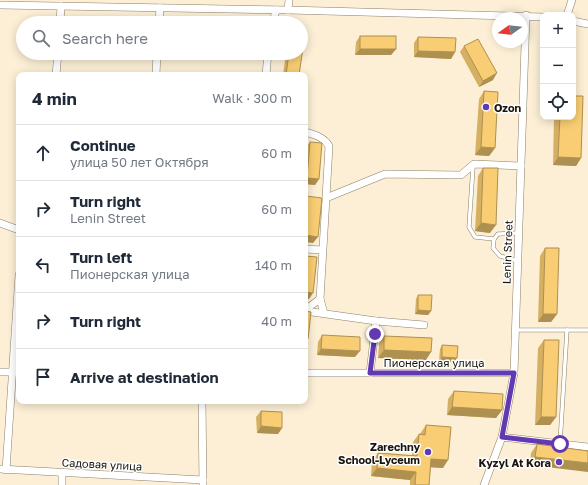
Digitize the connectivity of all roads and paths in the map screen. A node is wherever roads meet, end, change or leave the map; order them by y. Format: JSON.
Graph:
{"nodes":[{"id":1,"x":289,"y":0,"type":"edge"},
{"id":2,"x":572,"y":0,"type":"edge"},
{"id":3,"x":0,"y":5,"type":"edge"},
{"id":4,"x":61,"y":6,"type":"junction"},
{"id":5,"x":160,"y":8,"type":"junction"},
{"id":6,"x":276,"y":10,"type":"junction"},
{"id":7,"x":288,"y":10,"type":"junction"},
{"id":8,"x":568,"y":12,"type":"edge"},
{"id":9,"x":492,"y":14,"type":"edge"},
{"id":10,"x":528,"y":15,"type":"edge"},
{"id":11,"x":60,"y":16,"type":"edge"},
{"id":12,"x":159,"y":16,"type":"edge"},
{"id":13,"x":275,"y":16,"type":"edge"},
{"id":14,"x":540,"y":17,"type":"edge"},
{"id":15,"x":576,"y":22,"type":"edge"},
{"id":16,"x":588,"y":24,"type":"edge"},
{"id":17,"x":525,"y":48,"type":"edge"},
{"id":18,"x":57,"y":60,"type":"edge"},
{"id":19,"x":157,"y":60,"type":"edge"},
{"id":20,"x":267,"y":60,"type":"edge"},
{"id":21,"x":56,"y":72,"type":"edge"},
{"id":22,"x":156,"y":72,"type":"edge"},
{"id":23,"x":266,"y":72,"type":"edge"},
{"id":24,"x":308,"y":133,"type":"edge"},
{"id":25,"x":474,"y":164,"type":"junction"},
{"id":26,"x":521,"y":166,"type":"junction"},
{"id":27,"x":326,"y":198,"type":"junction"},
{"id":28,"x":0,"y":223,"type":"edge"},
{"id":29,"x":16,"y":229,"type":"edge"},
{"id":30,"x":519,"y":233,"type":"junction"},
{"id":31,"x":494,"y":239,"type":"junction"},
{"id":32,"x":308,"y":249,"type":"edge"},
{"id":33,"x":322,"y":250,"type":"junction"},
{"id":34,"x":518,"y":261,"type":"junction"},
{"id":35,"x":320,"y":299,"type":"junction"},
{"id":36,"x":308,"y":308,"type":"edge"},
{"id":37,"x":308,"y":310,"type":"edge"},
{"id":38,"x":324,"y":313,"type":"junction"},
{"id":39,"x":376,"y":321,"type":"junction"},
{"id":40,"x":424,"y":326,"type":"dead end"},
{"id":41,"x":516,"y":330,"type":"junction"},
{"id":42,"x":567,"y":330,"type":"junction"},
{"id":43,"x":588,"y":330,"type":"edge"},
{"id":44,"x":0,"y":372,"type":"edge"},
{"id":45,"x":16,"y":372,"type":"edge"},
{"id":46,"x":308,"y":373,"type":"edge"},
{"id":47,"x":370,"y":373,"type":"junction"},
{"id":48,"x":514,"y":373,"type":"junction"},
{"id":49,"x":202,"y":404,"type":"edge"},
{"id":50,"x":502,"y":437,"type":"junction"},
{"id":51,"x":560,"y":444,"type":"junction"},
{"id":52,"x":588,"y":447,"type":"edge"},
{"id":53,"x":3,"y":469,"type":"edge"},
{"id":54,"x":62,"y":472,"type":"junction"},
{"id":55,"x":203,"y":482,"type":"edge"},
{"id":56,"x":62,"y":485,"type":"edge"},
{"id":57,"x":484,"y":485,"type":"edge"}],
"edges":[{"from":1,"to":7,"type":"street"},
{"from":2,"to":8,"type":"street"},
{"from":3,"to":4,"type":"street"},
{"from":4,"to":5,"type":"street"},
{"from":4,"to":11,"type":"street"},
{"from":5,"to":6,"type":"street"},
{"from":5,"to":12,"type":"street"},
{"from":6,"to":7,"type":"street"},
{"from":6,"to":13,"type":"street"},
{"from":7,"to":9,"type":"street"},
{"from":10,"to":14,"type":"street"},
{"from":15,"to":16,"type":"street"},
{"from":17,"to":26,"type":"street","name":"Lenin Street"},
{"from":18,"to":21,"type":"street"},
{"from":19,"to":22,"type":"street"},
{"from":20,"to":23,"type":"street"},
{"from":24,"to":27,"type":"street"},
{"from":25,"to":26,"type":"street"},
{"from":25,"to":27,"type":"street"},
{"from":25,"to":31,"type":"lane"},
{"from":26,"to":30,"type":"street","name":"Lenin Street"},
{"from":27,"to":33,"type":"street"},
{"from":28,"to":29,"type":"street"},
{"from":30,"to":31,"type":"lane"},
{"from":30,"to":34,"type":"street","name":"Lenin Street"},
{"from":31,"to":34,"type":"lane"},
{"from":32,"to":33,"type":"street"},
{"from":33,"to":35,"type":"street"},
{"from":34,"to":41,"type":"street","name":"Lenin Street"},
{"from":35,"to":36,"type":"street"},
{"from":35,"to":38,"type":"street"},
{"from":37,"to":38,"type":"street"},
{"from":38,"to":39,"type":"street"},
{"from":39,"to":40,"type":"street"},
{"from":39,"to":47,"type":"street"},
{"from":41,"to":42,"type":"lane"},
{"from":41,"to":48,"type":"street","name":"Lenin Street"},
{"from":42,"to":43,"type":"lane"},
{"from":42,"to":51,"type":"lane"},
{"from":44,"to":45,"type":"street"},
{"from":45,"to":53,"type":"street"},
{"from":46,"to":47,"type":"street","name":"Пионерская улица"},
{"from":47,"to":48,"type":"street","name":"Пионерская улица"},
{"from":48,"to":50,"type":"street","name":"Lenin Street"},
{"from":49,"to":55,"type":"street"},
{"from":50,"to":51,"type":"street"},
{"from":50,"to":57,"type":"street","name":"Lenin Street"},
{"from":51,"to":52,"type":"street"},
{"from":53,"to":54,"type":"street","name":"Садовая улица"},
{"from":54,"to":55,"type":"street","name":"Садовая улица"},
{"from":54,"to":56,"type":"street"}]}
